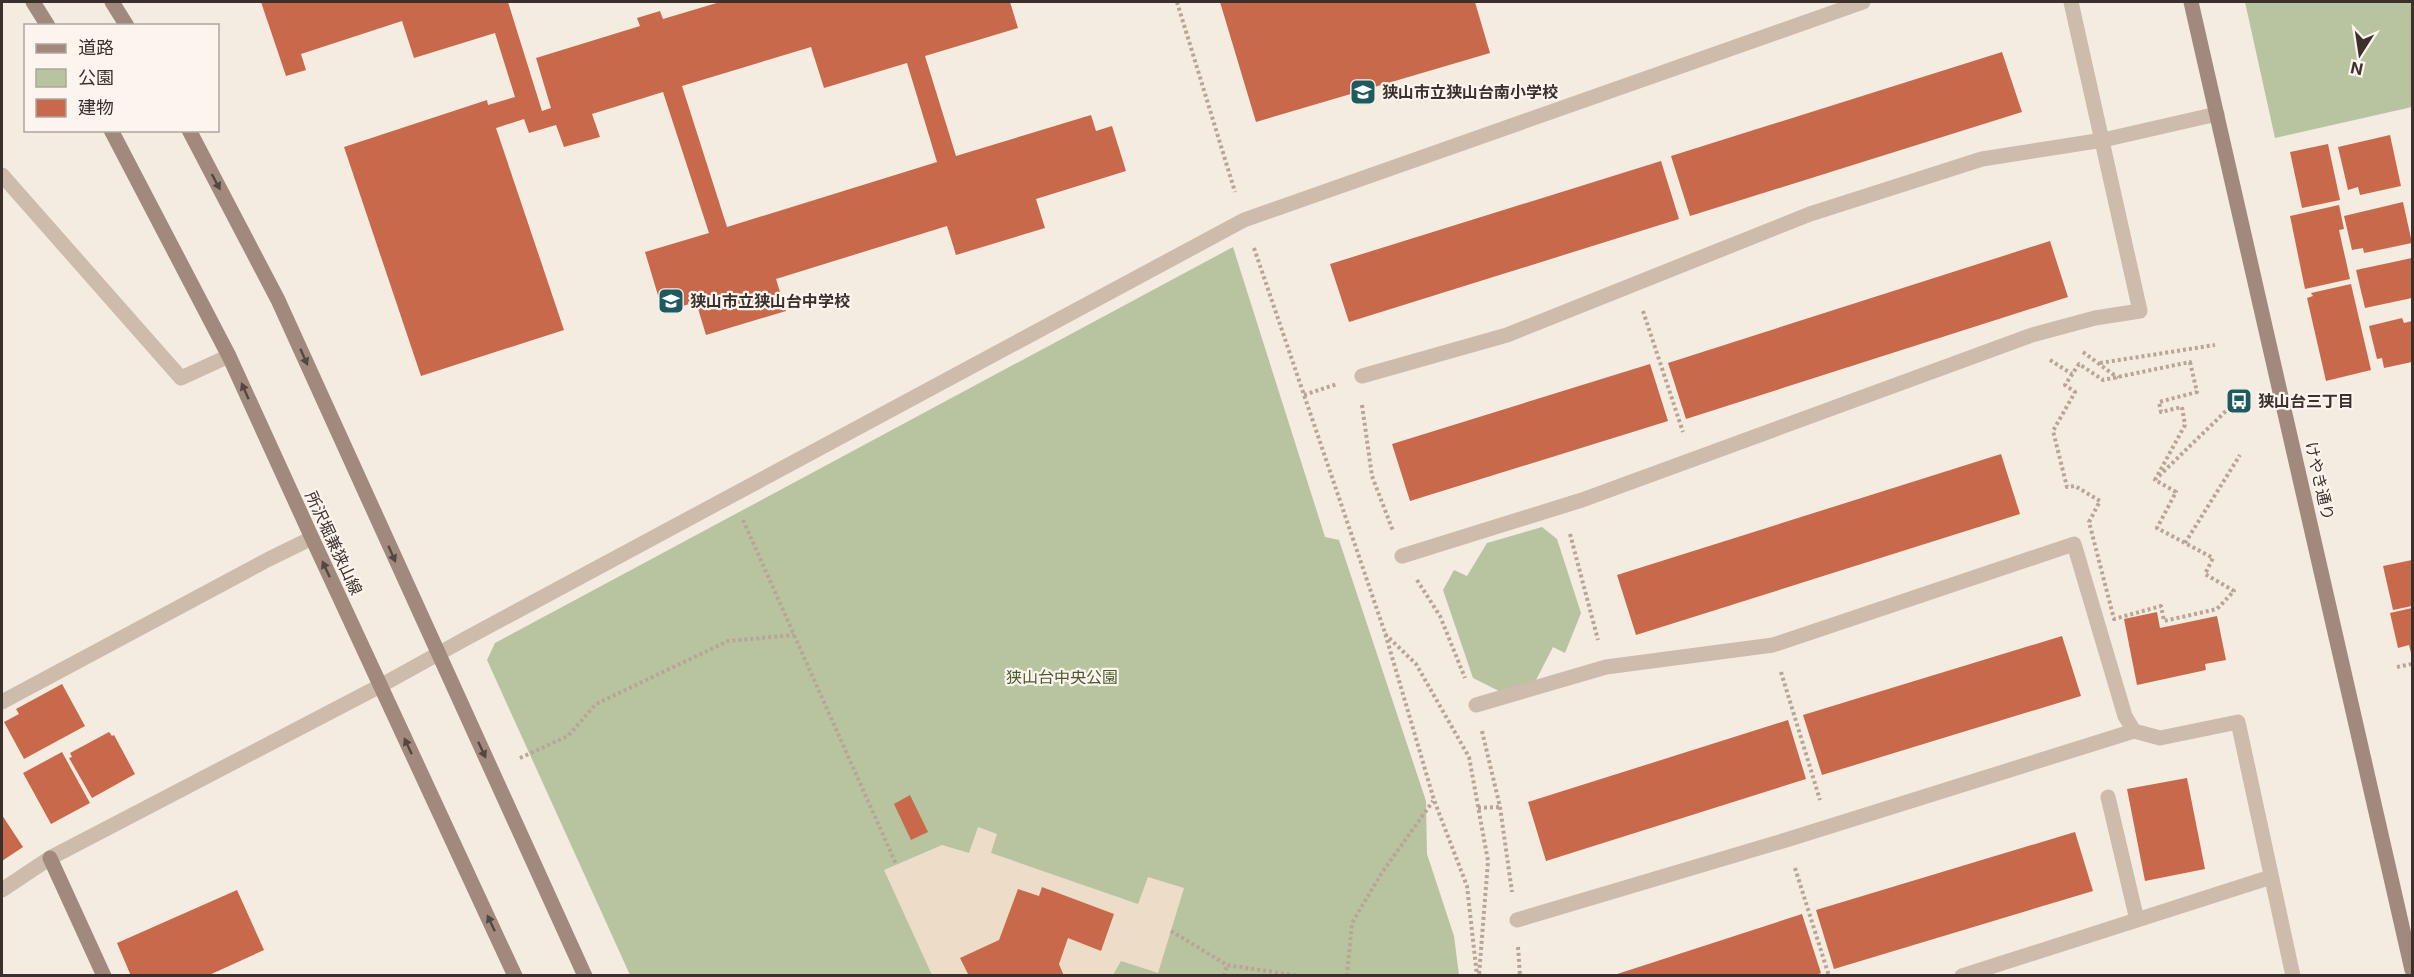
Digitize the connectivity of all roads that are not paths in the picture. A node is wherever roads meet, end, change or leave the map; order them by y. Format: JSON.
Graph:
{"nodes":[{"id":1,"x":33,"y":2,"type":"edge"},
{"id":2,"x":112,"y":2,"type":"edge"},
{"id":3,"x":1863,"y":2,"type":"edge"},
{"id":4,"x":2071,"y":2,"type":"edge"},
{"id":5,"x":2191,"y":2,"type":"edge"},
{"id":6,"x":47,"y":24,"type":"edge"},
{"id":7,"x":126,"y":24,"type":"edge"},
{"id":8,"x":2217,"y":114,"type":"junction"},
{"id":9,"x":112,"y":132,"type":"edge"},
{"id":10,"x":190,"y":132,"type":"edge"},
{"id":11,"x":2103,"y":140,"type":"junction"},
{"id":12,"x":2,"y":175,"type":"edge"},
{"id":13,"x":229,"y":356,"type":"junction"},
{"id":14,"x":1362,"y":376,"type":"road end"},
{"id":15,"x":312,"y":538,"type":"junction"},
{"id":16,"x":1402,"y":556,"type":"road end"},
{"id":17,"x":437,"y":653,"type":"junction"},
{"id":18,"x":380,"y":686,"type":"junction"},
{"id":19,"x":2,"y":702,"type":"edge"},
{"id":20,"x":1476,"y":705,"type":"road end"},
{"id":21,"x":2134,"y":731,"type":"junction"},
{"id":22,"x":2108,"y":797,"type":"dead end"},
{"id":23,"x":50,"y":858,"type":"junction"},
{"id":24,"x":2271,"y":877,"type":"junction"},
{"id":25,"x":2,"y":890,"type":"edge"},
{"id":26,"x":1517,"y":920,"type":"road end"},
{"id":27,"x":2137,"y":920,"type":"junction"},
{"id":28,"x":2412,"y":970,"type":"edge"},
{"id":29,"x":104,"y":975,"type":"edge"},
{"id":30,"x":515,"y":975,"type":"edge"},
{"id":31,"x":585,"y":975,"type":"edge"},
{"id":32,"x":1962,"y":975,"type":"edge"},
{"id":33,"x":2293,"y":975,"type":"edge"}],
"edges":[{"from":1,"to":6,"type":"main road"},
{"from":2,"to":7,"type":"main road"},
{"from":3,"to":17,"type":"street"},
{"from":4,"to":11,"type":"street"},
{"from":5,"to":8,"type":"main road","name":"けやき通り"},
{"from":8,"to":11,"type":"street"},
{"from":8,"to":28,"type":"main road","name":"けやき通り"},
{"from":9,"to":13,"type":"main road","name":"所沢堀兼狭山線"},
{"from":10,"to":17,"type":"main road","one_way":true},
{"from":11,"to":14,"type":"street"},
{"from":11,"to":16,"type":"street"},
{"from":12,"to":13,"type":"street"},
{"from":15,"to":13,"type":"main road","name":"所沢堀兼狭山線","one_way":true},
{"from":18,"to":15,"type":"main road","name":"所沢堀兼狭山線","one_way":true},
{"from":15,"to":19,"type":"street"},
{"from":17,"to":18,"type":"street"},
{"from":17,"to":31,"type":"main road","one_way":true},
{"from":18,"to":23,"type":"street"},
{"from":30,"to":18,"type":"main road","name":"所沢堀兼狭山線","one_way":true},
{"from":20,"to":21,"type":"street"},
{"from":21,"to":24,"type":"street"},
{"from":21,"to":26,"type":"street"},
{"from":22,"to":27,"type":"street"},
{"from":23,"to":25,"type":"street"},
{"from":23,"to":29,"type":"main road"},
{"from":24,"to":27,"type":"street"},
{"from":24,"to":33,"type":"street"},
{"from":27,"to":32,"type":"street"}]}
